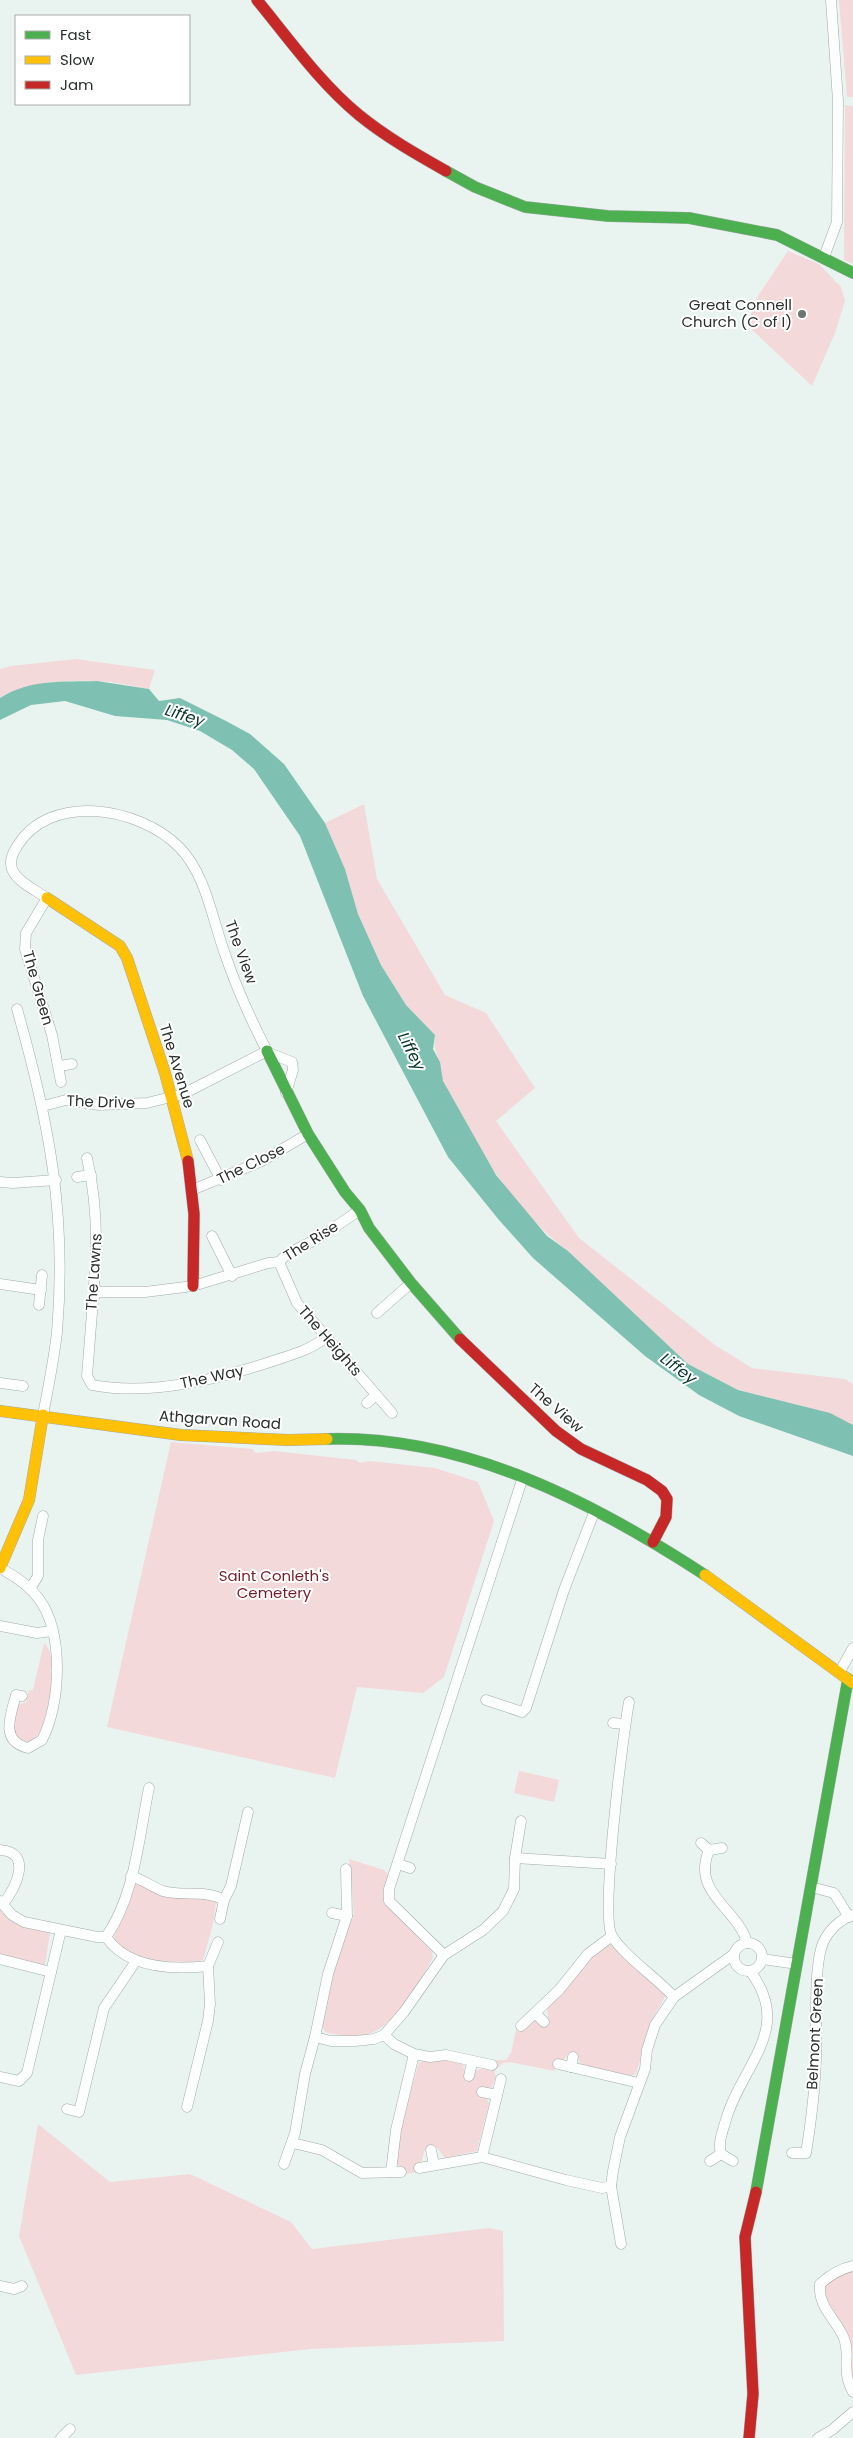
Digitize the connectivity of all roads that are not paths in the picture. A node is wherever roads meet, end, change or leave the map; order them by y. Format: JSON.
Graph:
{"nodes":[{"id":1,"x":257,"y":0,"type":"edge"},
{"id":2,"x":831,"y":0,"type":"edge"},
{"id":3,"x":824,"y":257,"type":"junction"},
{"id":4,"x":853,"y":273,"type":"edge"},
{"id":5,"x":47,"y":898,"type":"junction"},
{"id":6,"x":17,"y":1009,"type":"dead end"},
{"id":7,"x":268,"y":1052,"type":"junction"},
{"id":8,"x":72,"y":1064,"type":"dead end"},
{"id":9,"x":59,"y":1066,"type":"junction"},
{"id":10,"x":61,"y":1082,"type":"dead end"},
{"id":11,"x":286,"y":1093,"type":"junction"},
{"id":12,"x":171,"y":1097,"type":"junction"},
{"id":13,"x":43,"y":1106,"type":"junction"},
{"id":14,"x":308,"y":1134,"type":"junction"},
{"id":15,"x":200,"y":1140,"type":"dead end"},
{"id":16,"x":87,"y":1158,"type":"dead end"},
{"id":17,"x":91,"y":1174,"type":"junction"},
{"id":18,"x":77,"y":1177,"type":"dead end"},
{"id":19,"x":56,"y":1180,"type":"junction"},
{"id":20,"x":221,"y":1180,"type":"junction"},
{"id":21,"x":0,"y":1182,"type":"edge"},
{"id":22,"x":192,"y":1190,"type":"junction"},
{"id":23,"x":360,"y":1210,"type":"junction"},
{"id":24,"x":212,"y":1236,"type":"dead end"},
{"id":25,"x":279,"y":1262,"type":"junction"},
{"id":26,"x":42,"y":1275,"type":"dead end"},
{"id":27,"x":232,"y":1276,"type":"junction"},
{"id":28,"x":410,"y":1283,"type":"junction"},
{"id":29,"x":0,"y":1284,"type":"edge"},
{"id":30,"x":193,"y":1286,"type":"junction"},
{"id":31,"x":41,"y":1290,"type":"junction"},
{"id":32,"x":96,"y":1292,"type":"junction"},
{"id":33,"x":39,"y":1305,"type":"dead end"},
{"id":34,"x":377,"y":1313,"type":"dead end"},
{"id":35,"x":325,"y":1338,"type":"junction"},
{"id":36,"x":0,"y":1383,"type":"edge"},
{"id":37,"x":92,"y":1385,"type":"joint"},
{"id":38,"x":23,"y":1386,"type":"dead end"},
{"id":39,"x":376,"y":1395,"type":"junction"},
{"id":40,"x":367,"y":1403,"type":"dead end"},
{"id":41,"x":0,"y":1411,"type":"edge"},
{"id":42,"x":392,"y":1413,"type":"dead end"},
{"id":43,"x":43,"y":1415,"type":"junction"},
{"id":44,"x":523,"y":1477,"type":"junction"},
{"id":45,"x":594,"y":1510,"type":"junction"},
{"id":46,"x":43,"y":1516,"type":"dead end"},
{"id":47,"x":653,"y":1542,"type":"junction"},
{"id":48,"x":0,"y":1568,"type":"edge"},
{"id":49,"x":30,"y":1589,"type":"junction"},
{"id":50,"x":0,"y":1626,"type":"edge"},
{"id":51,"x":52,"y":1631,"type":"junction"},
{"id":52,"x":853,"y":1648,"type":"edge"},
{"id":53,"x":847,"y":1678,"type":"edge"},
{"id":54,"x":22,"y":1696,"type":"dead end"},
{"id":55,"x":486,"y":1700,"type":"dead end"},
{"id":56,"x":629,"y":1702,"type":"dead end"},
{"id":57,"x":613,"y":1723,"type":"dead end"},
{"id":58,"x":625,"y":1724,"type":"junction"},
{"id":59,"x":149,"y":1788,"type":"dead end"},
{"id":60,"x":248,"y":1812,"type":"dead end"},
{"id":61,"x":520,"y":1821,"type":"dead end"},
{"id":62,"x":701,"y":1844,"type":"dead end"},
{"id":63,"x":722,"y":1848,"type":"dead end"},
{"id":64,"x":0,"y":1850,"type":"edge"},
{"id":65,"x":709,"y":1850,"type":"junction"},
{"id":66,"x":515,"y":1858,"type":"junction"},
{"id":67,"x":398,"y":1864,"type":"junction"},
{"id":68,"x":611,"y":1864,"type":"junction"},
{"id":69,"x":346,"y":1868,"type":"dead end"},
{"id":70,"x":410,"y":1868,"type":"dead end"},
{"id":71,"x":131,"y":1876,"type":"junction"},
{"id":72,"x":811,"y":1887,"type":"junction"},
{"id":73,"x":224,"y":1900,"type":"junction"},
{"id":74,"x":1,"y":1902,"type":"edge"},
{"id":75,"x":332,"y":1913,"type":"dead end"},
{"id":76,"x":347,"y":1916,"type":"junction"},
{"id":77,"x":851,"y":1916,"type":"edge"},
{"id":78,"x":220,"y":1919,"type":"dead end"},
{"id":79,"x":61,"y":1930,"type":"junction"},
{"id":80,"x":612,"y":1936,"type":"junction"},
{"id":81,"x":106,"y":1937,"type":"junction"},
{"id":82,"x":218,"y":1942,"type":"dead end"},
{"id":83,"x":748,"y":1943,"type":"junction"},
{"id":84,"x":734,"y":1954,"type":"junction"},
{"id":85,"x":444,"y":1955,"type":"junction"},
{"id":86,"x":0,"y":1958,"type":"edge"},
{"id":87,"x":762,"y":1960,"type":"junction"},
{"id":88,"x":136,"y":1961,"type":"junction"},
{"id":89,"x":797,"y":1964,"type":"junction"},
{"id":90,"x":208,"y":1966,"type":"junction"},
{"id":91,"x":750,"y":1971,"type":"junction"},
{"id":92,"x":51,"y":1972,"type":"junction"},
{"id":93,"x":674,"y":1997,"type":"junction"},
{"id":94,"x":536,"y":2014,"type":"junction"},
{"id":95,"x":544,"y":2022,"type":"dead end"},
{"id":96,"x":521,"y":2026,"type":"dead end"},
{"id":97,"x":384,"y":2035,"type":"junction"},
{"id":98,"x":316,"y":2037,"type":"junction"},
{"id":99,"x":414,"y":2054,"type":"junction"},
{"id":100,"x":472,"y":2063,"type":"junction"},
{"id":101,"x":558,"y":2064,"type":"dead end"},
{"id":102,"x":492,"y":2065,"type":"dead end"},
{"id":103,"x":0,"y":2076,"type":"edge"},
{"id":104,"x":469,"y":2076,"type":"dead end"},
{"id":105,"x":501,"y":2079,"type":"dead end"},
{"id":106,"x":640,"y":2083,"type":"junction"},
{"id":107,"x":482,"y":2092,"type":"dead end"},
{"id":108,"x":496,"y":2094,"type":"junction"},
{"id":109,"x":187,"y":2107,"type":"dead end"},
{"id":110,"x":67,"y":2109,"type":"dead end"},
{"id":111,"x":293,"y":2143,"type":"junction"},
{"id":112,"x":430,"y":2150,"type":"dead end"},
{"id":113,"x":792,"y":2153,"type":"dead end"},
{"id":114,"x":721,"y":2154,"type":"junction"},
{"id":115,"x":482,"y":2157,"type":"junction"},
{"id":116,"x":710,"y":2161,"type":"dead end"},
{"id":117,"x":733,"y":2161,"type":"dead end"},
{"id":118,"x":284,"y":2164,"type":"dead end"},
{"id":119,"x":434,"y":2165,"type":"junction"},
{"id":120,"x":419,"y":2168,"type":"dead end"},
{"id":121,"x":611,"y":2186,"type":"junction"},
{"id":122,"x":621,"y":2244,"type":"dead end"},
{"id":123,"x":853,"y":2266,"type":"edge"},
{"id":124,"x":0,"y":2286,"type":"edge"},
{"id":125,"x":22,"y":2286,"type":"dead end"},
{"id":126,"x":853,"y":2392,"type":"edge"},
{"id":127,"x":853,"y":2412,"type":"edge"},
{"id":128,"x":70,"y":2428,"type":"dead end"},
{"id":129,"x":61,"y":2438,"type":"edge"},
{"id":130,"x":749,"y":2438,"type":"edge"},
{"id":131,"x":818,"y":2438,"type":"edge"}],
"edges":[{"from":1,"to":3,"type":"street"},
{"from":2,"to":3,"type":"street"},
{"from":3,"to":4,"type":"street"},
{"from":5,"to":7,"type":"street","name":"The View"},
{"from":5,"to":9,"type":"street","name":"The Green"},
{"from":5,"to":12,"type":"street","name":"The Avenue"},
{"from":6,"to":13,"type":"street"},
{"from":7,"to":11,"type":"street","name":"The View"},
{"from":7,"to":11,"type":"street"},
{"from":7,"to":12,"type":"street","name":"The Drive"},
{"from":8,"to":9,"type":"street"},
{"from":9,"to":10,"type":"street","name":"The Green"},
{"from":11,"to":14,"type":"street","name":"The View"},
{"from":12,"to":13,"type":"street","name":"The Drive"},
{"from":12,"to":22,"type":"street","name":"The Avenue"},
{"from":13,"to":19,"type":"street"},
{"from":14,"to":20,"type":"street","name":"The Close"},
{"from":14,"to":23,"type":"street","name":"The View"},
{"from":15,"to":20,"type":"street"},
{"from":16,"to":17,"type":"street","name":"The Lawns"},
{"from":17,"to":18,"type":"street"},
{"from":17,"to":32,"type":"street","name":"The Lawns"},
{"from":19,"to":21,"type":"street"},
{"from":19,"to":43,"type":"street"},
{"from":20,"to":22,"type":"street","name":"The Close"},
{"from":22,"to":30,"type":"street","name":"The Avenue"},
{"from":23,"to":25,"type":"street","name":"The Rise"},
{"from":23,"to":28,"type":"street","name":"The View"},
{"from":24,"to":27,"type":"street"},
{"from":25,"to":27,"type":"street","name":"The Rise"},
{"from":25,"to":35,"type":"street","name":"The Heights"},
{"from":26,"to":31,"type":"street"},
{"from":27,"to":30,"type":"street","name":"The Rise"},
{"from":28,"to":34,"type":"street"},
{"from":28,"to":47,"type":"street","name":"The View"},
{"from":29,"to":31,"type":"street"},
{"from":30,"to":32,"type":"street","name":"The Rise"},
{"from":31,"to":33,"type":"street"},
{"from":32,"to":37,"type":"street","name":"The Lawns"},
{"from":35,"to":37,"type":"street","name":"The Way"},
{"from":35,"to":39,"type":"street","name":"The Heights"},
{"from":36,"to":38,"type":"street"},
{"from":39,"to":40,"type":"street"},
{"from":39,"to":42,"type":"street","name":"The Heights"},
{"from":41,"to":43,"type":"street","name":"Athgarvan Road"},
{"from":43,"to":44,"type":"street","name":"Athgarvan Road"},
{"from":43,"to":48,"type":"street"},
{"from":44,"to":45,"type":"street","name":"Athgarvan Road"},
{"from":44,"to":67,"type":"street"},
{"from":45,"to":47,"type":"street","name":"Athgarvan Road"},
{"from":45,"to":55,"type":"street"},
{"from":46,"to":49,"type":"street"},
{"from":47,"to":53,"type":"street","name":"Athgarvan Road"},
{"from":48,"to":49,"type":"street"},
{"from":49,"to":51,"type":"street"},
{"from":50,"to":51,"type":"street"},
{"from":51,"to":54,"type":"street"},
{"from":52,"to":53,"type":"street"},
{"from":53,"to":72,"type":"street"},
{"from":56,"to":58,"type":"street"},
{"from":57,"to":58,"type":"street"},
{"from":58,"to":68,"type":"street"},
{"from":59,"to":71,"type":"street"},
{"from":60,"to":73,"type":"street"},
{"from":61,"to":66,"type":"street"},
{"from":62,"to":65,"type":"street"},
{"from":63,"to":65,"type":"street"},
{"from":64,"to":74,"type":"street"},
{"from":65,"to":83,"type":"street"},
{"from":66,"to":68,"type":"street"},
{"from":66,"to":85,"type":"street"},
{"from":67,"to":70,"type":"street"},
{"from":67,"to":85,"type":"street"},
{"from":68,"to":80,"type":"street"},
{"from":69,"to":76,"type":"street"},
{"from":71,"to":73,"type":"street"},
{"from":71,"to":81,"type":"street"},
{"from":72,"to":77,"type":"street"},
{"from":72,"to":89,"type":"street"},
{"from":73,"to":78,"type":"street"},
{"from":74,"to":79,"type":"street"},
{"from":75,"to":76,"type":"street"},
{"from":76,"to":98,"type":"street"},
{"from":77,"to":113,"type":"street","name":"Belmont Green"},
{"from":79,"to":81,"type":"street"},
{"from":79,"to":92,"type":"street"},
{"from":80,"to":93,"type":"street"},
{"from":80,"to":94,"type":"street"},
{"from":81,"to":88,"type":"street"},
{"from":82,"to":90,"type":"street"},
{"from":83,"to":84,"type":"street"},
{"from":83,"to":87,"type":"street"},
{"from":84,"to":91,"type":"street"},
{"from":84,"to":93,"type":"street"},
{"from":85,"to":97,"type":"street"},
{"from":86,"to":92,"type":"street"},
{"from":87,"to":89,"type":"street"},
{"from":87,"to":91,"type":"street"},
{"from":88,"to":90,"type":"street"},
{"from":88,"to":110,"type":"street"},
{"from":89,"to":130,"type":"street"},
{"from":90,"to":109,"type":"street"},
{"from":91,"to":114,"type":"street"},
{"from":92,"to":103,"type":"street"},
{"from":93,"to":106,"type":"street"},
{"from":94,"to":95,"type":"street"},
{"from":94,"to":96,"type":"street"},
{"from":97,"to":98,"type":"street"},
{"from":97,"to":99,"type":"street"},
{"from":98,"to":111,"type":"street"},
{"from":99,"to":100,"type":"street"},
{"from":99,"to":111,"type":"street"},
{"from":100,"to":102,"type":"street"},
{"from":100,"to":104,"type":"street"},
{"from":101,"to":106,"type":"street"},
{"from":105,"to":108,"type":"street"},
{"from":106,"to":121,"type":"street"},
{"from":107,"to":108,"type":"street"},
{"from":108,"to":115,"type":"street"},
{"from":111,"to":118,"type":"street"},
{"from":112,"to":119,"type":"street"},
{"from":114,"to":116,"type":"street"},
{"from":114,"to":117,"type":"street"},
{"from":115,"to":119,"type":"street"},
{"from":115,"to":121,"type":"street"},
{"from":119,"to":120,"type":"street"},
{"from":121,"to":122,"type":"street"},
{"from":123,"to":126,"type":"street"},
{"from":124,"to":125,"type":"street"},
{"from":127,"to":131,"type":"street"},
{"from":128,"to":129,"type":"street"}]}
